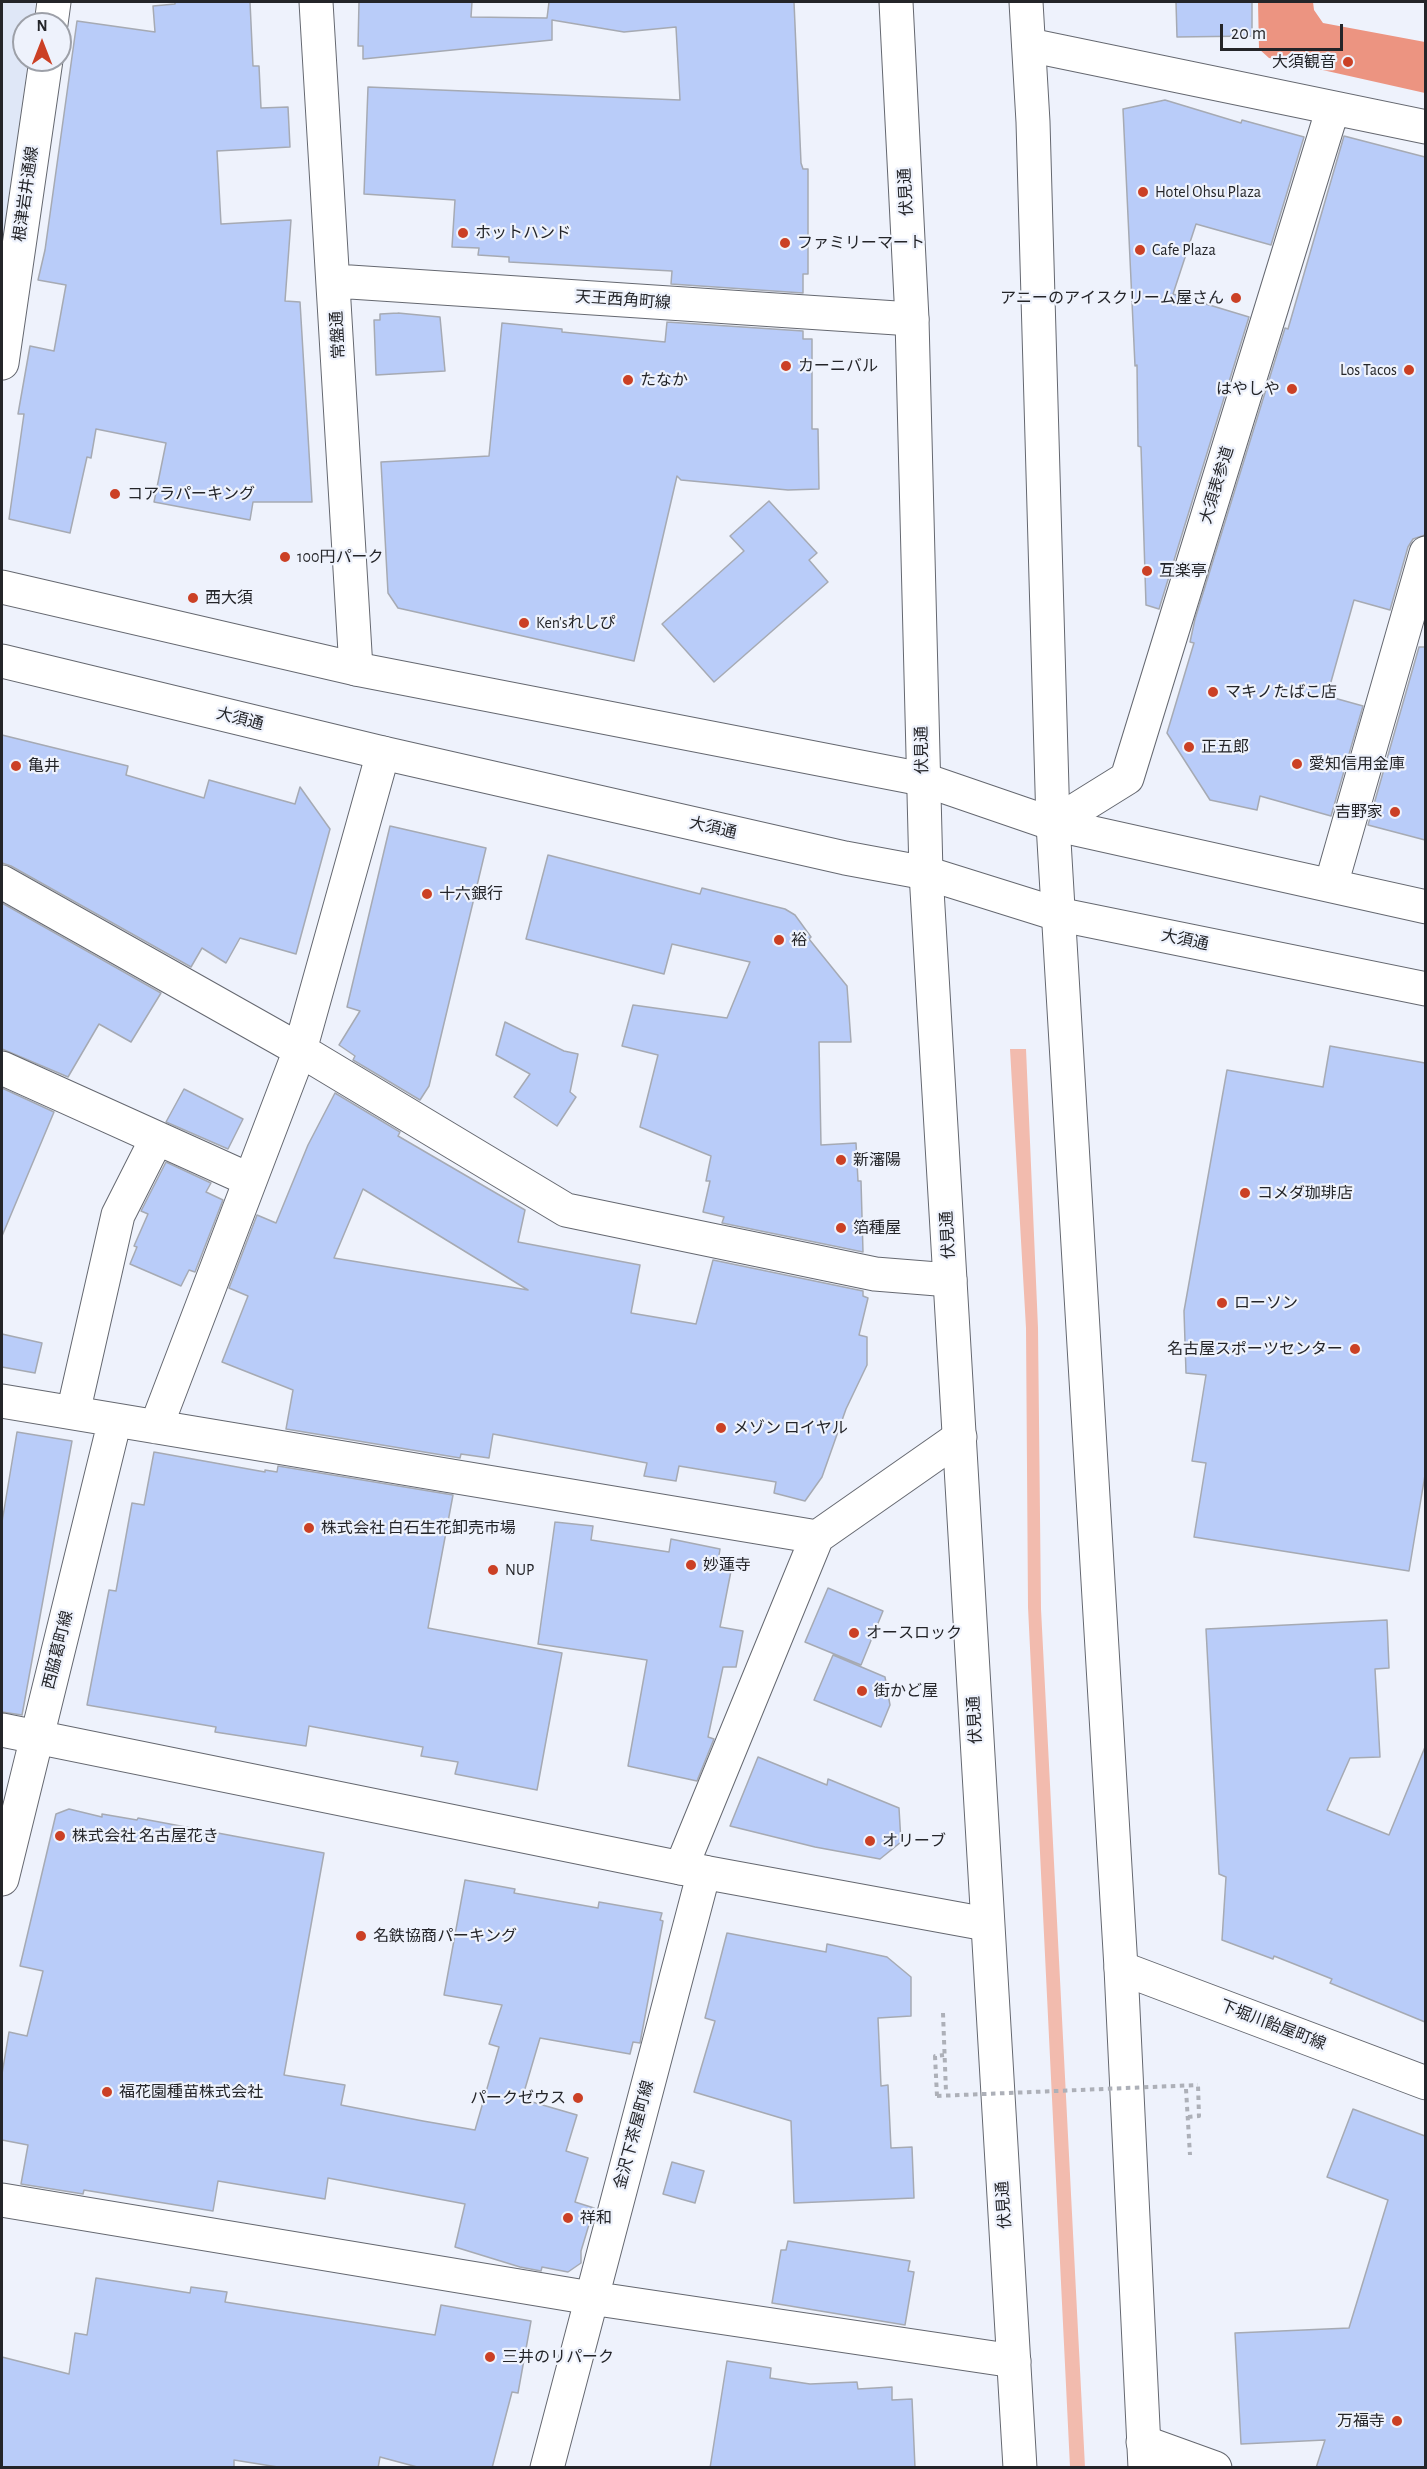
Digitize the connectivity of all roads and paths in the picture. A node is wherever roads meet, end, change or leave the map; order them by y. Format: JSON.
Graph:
{"nodes":[{"id":1,"x":316,"y":2,"type":"edge"},
{"id":2,"x":896,"y":2,"type":"edge"},
{"id":3,"x":1026,"y":2,"type":"edge"},
{"id":4,"x":1029,"y":45,"type":"junction"},
{"id":5,"x":44,"y":72,"type":"edge"},
{"id":6,"x":1333,"y":108,"type":"junction"},
{"id":7,"x":1425,"y":127,"type":"edge"},
{"id":8,"x":335,"y":281,"type":"junction"},
{"id":9,"x":912,"y":319,"type":"junction"},
{"id":10,"x":2,"y":363,"type":"edge"},
{"id":11,"x":1425,"y":553,"type":"edge"},
{"id":12,"x":2,"y":587,"type":"edge"},
{"id":13,"x":2,"y":661,"type":"edge"},
{"id":14,"x":356,"y":669,"type":"junction"},
{"id":15,"x":383,"y":753,"type":"junction"},
{"id":16,"x":922,"y":779,"type":"junction"},
{"id":17,"x":1053,"y":824,"type":"junction"},
{"id":18,"x":926,"y":873,"type":"junction"},
{"id":19,"x":2,"y":882,"type":"edge"},
{"id":20,"x":1331,"y":885,"type":"junction"},
{"id":21,"x":1425,"y":908,"type":"edge"},
{"id":22,"x":1057,"y":914,"type":"junction"},
{"id":23,"x":1425,"y":989,"type":"edge"},
{"id":24,"x":300,"y":1050,"type":"junction"},
{"id":25,"x":2,"y":1068,"type":"edge"},
{"id":26,"x":157,"y":1138,"type":"junction"},
{"id":27,"x":250,"y":1180,"type":"junction"},
{"id":28,"x":950,"y":1280,"type":"junction"},
{"id":29,"x":2,"y":1401,"type":"edge"},
{"id":30,"x":73,"y":1413,"type":"junction"},
{"id":31,"x":115,"y":1420,"type":"junction"},
{"id":32,"x":156,"y":1427,"type":"junction"},
{"id":33,"x":960,"y":1437,"type":"junction"},
{"id":34,"x":817,"y":1537,"type":"junction"},
{"id":35,"x":2,"y":1730,"type":"edge"},
{"id":36,"x":36,"y":1736,"type":"junction"},
{"id":37,"x":692,"y":1870,"type":"junction"},
{"id":38,"x":2,"y":1880,"type":"edge"},
{"id":39,"x":986,"y":1924,"type":"junction"},
{"id":40,"x":1121,"y":1968,"type":"junction"},
{"id":41,"x":943,"y":2013,"type":"dead end"},
{"id":42,"x":944,"y":2055,"type":"junction"},
{"id":43,"x":1425,"y":2083,"type":"edge"},
{"id":44,"x":1186,"y":2089,"type":"dead end"},
{"id":45,"x":946,"y":2092,"type":"dead end"},
{"id":46,"x":1188,"y":2117,"type":"junction"},
{"id":47,"x":1190,"y":2155,"type":"dead end"},
{"id":48,"x":2,"y":2200,"type":"edge"},
{"id":49,"x":591,"y":2298,"type":"junction"},
{"id":50,"x":1014,"y":2361,"type":"junction"},
{"id":51,"x":1144,"y":2455,"type":"edge"},
{"id":52,"x":547,"y":2468,"type":"edge"},
{"id":53,"x":1020,"y":2468,"type":"edge"},
{"id":54,"x":1215,"y":2468,"type":"edge"}],
"edges":[{"from":1,"to":8,"type":"main road","name":"常盤通"},
{"from":2,"to":9,"type":"main road","name":"伏見通"},
{"from":3,"to":4,"type":"main road"},
{"from":4,"to":6,"type":"main road"},
{"from":4,"to":17,"type":"main road"},
{"from":5,"to":10,"type":"main road","name":"根津岩井通線"},
{"from":6,"to":7,"type":"main road"},
{"from":6,"to":17,"type":"main road","name":"大須表参道"},
{"from":8,"to":9,"type":"main road","name":"天王西角町線"},
{"from":8,"to":14,"type":"main road","name":"常盤通"},
{"from":9,"to":16,"type":"main road","name":"伏見通"},
{"from":11,"to":20,"type":"main road"},
{"from":12,"to":14,"type":"main road"},
{"from":13,"to":15,"type":"main road","name":"大須通"},
{"from":14,"to":16,"type":"main road"},
{"from":15,"to":18,"type":"main road","name":"大須通"},
{"from":15,"to":24,"type":"main road"},
{"from":16,"to":17,"type":"main road"},
{"from":16,"to":18,"type":"main road","name":"伏見通"},
{"from":17,"to":20,"type":"main road"},
{"from":17,"to":22,"type":"main road"},
{"from":18,"to":22,"type":"main road","name":"大須通"},
{"from":18,"to":28,"type":"main road","name":"伏見通"},
{"from":19,"to":24,"type":"main road"},
{"from":20,"to":21,"type":"main road"},
{"from":22,"to":23,"type":"main road","name":"大須通"},
{"from":22,"to":40,"type":"main road"},
{"from":24,"to":27,"type":"main road"},
{"from":24,"to":28,"type":"main road"},
{"from":25,"to":26,"type":"main road"},
{"from":26,"to":27,"type":"main road"},
{"from":26,"to":30,"type":"main road"},
{"from":27,"to":32,"type":"main road"},
{"from":28,"to":33,"type":"main road","name":"伏見通"},
{"from":29,"to":30,"type":"main road"},
{"from":30,"to":31,"type":"main road"},
{"from":31,"to":32,"type":"main road"},
{"from":31,"to":36,"type":"main road","name":"西脇葛町線"},
{"from":32,"to":34,"type":"main road"},
{"from":33,"to":34,"type":"main road"},
{"from":33,"to":39,"type":"main road","name":"伏見通"},
{"from":34,"to":37,"type":"main road","name":"金沢下茶屋町線"},
{"from":35,"to":36,"type":"main road"},
{"from":36,"to":37,"type":"main road"},
{"from":36,"to":38,"type":"main road","name":"西脇葛町線"},
{"from":37,"to":39,"type":"main road"},
{"from":37,"to":49,"type":"main road","name":"金沢下茶屋町線"},
{"from":39,"to":50,"type":"main road","name":"伏見通"},
{"from":40,"to":43,"type":"main road","name":"下堀川飴屋町線"},
{"from":40,"to":51,"type":"main road"},
{"from":41,"to":42,"type":"path"},
{"from":42,"to":45,"type":"path"},
{"from":42,"to":46,"type":"path","bridge":true},
{"from":44,"to":46,"type":"path"},
{"from":46,"to":47,"type":"path"},
{"from":48,"to":49,"type":"main road"},
{"from":49,"to":50,"type":"main road"},
{"from":49,"to":52,"type":"main road","name":"金沢下茶屋町線"},
{"from":50,"to":53,"type":"main road","name":"伏見通"},
{"from":51,"to":54,"type":"main road"}]}
